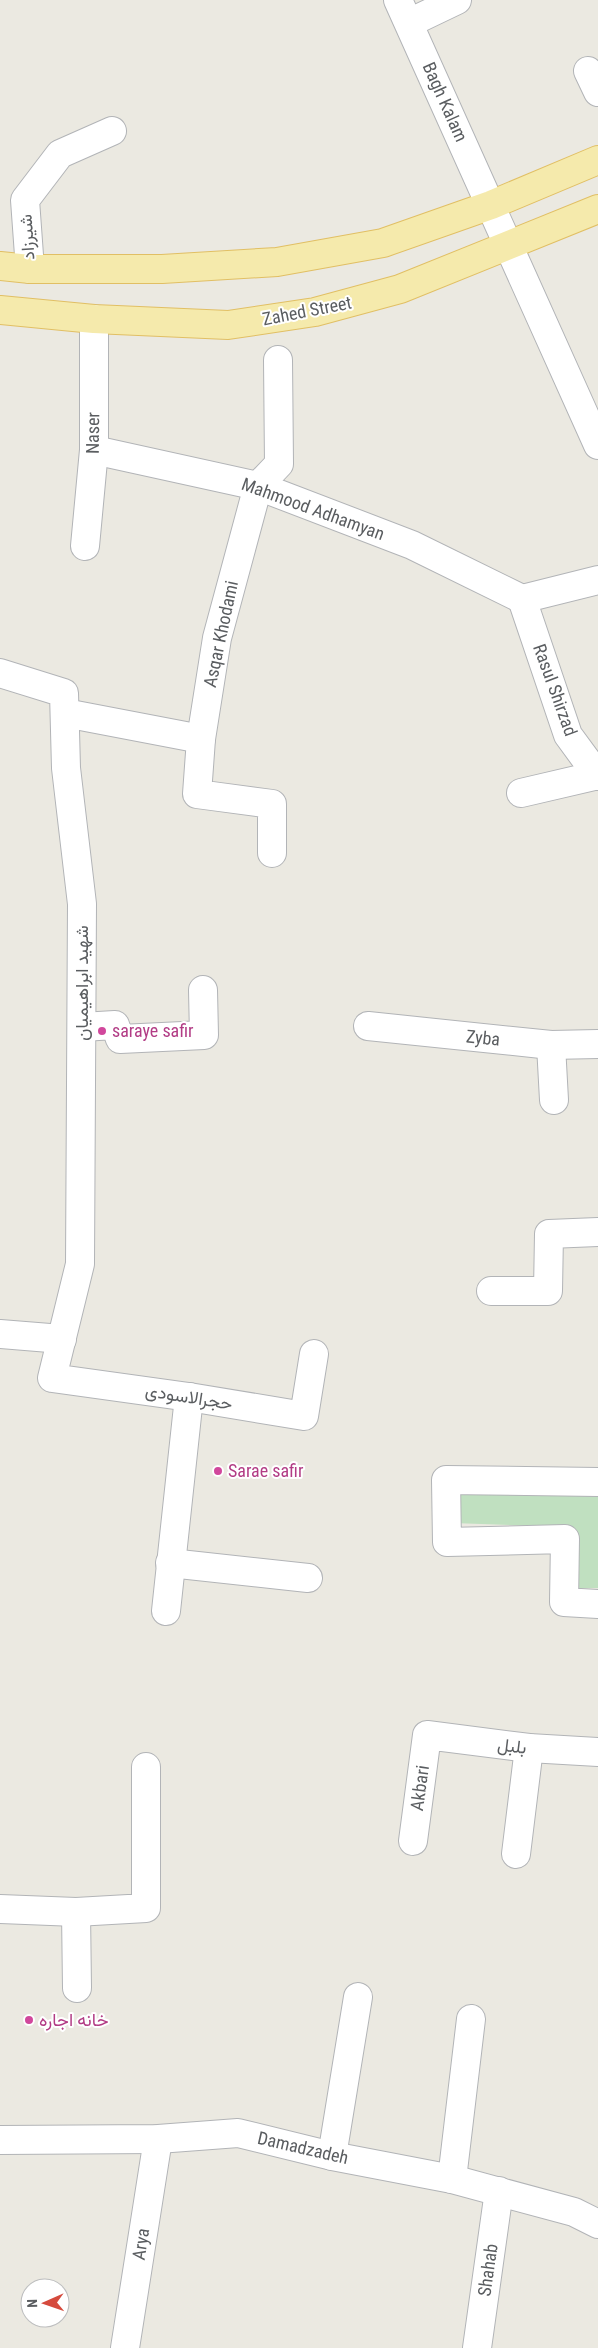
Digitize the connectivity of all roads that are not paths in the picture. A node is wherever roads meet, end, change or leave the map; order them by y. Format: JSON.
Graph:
{"nodes":[{"id":1,"x":457,"y":0,"type":"edge"},
{"id":2,"x":403,"y":11,"type":"edge"},
{"id":3,"x":112,"y":132,"type":"dead end"},
{"id":4,"x":598,"y":160,"type":"edge"},
{"id":5,"x":491,"y":205,"type":"junction"},
{"id":6,"x":598,"y":209,"type":"edge"},
{"id":7,"x":510,"y":246,"type":"junction"},
{"id":8,"x":0,"y":254,"type":"edge"},
{"id":9,"x":0,"y":266,"type":"edge"},
{"id":10,"x":30,"y":270,"type":"junction"},
{"id":11,"x":0,"y":310,"type":"edge"},
{"id":12,"x":94,"y":319,"type":"junction"},
{"id":13,"x":278,"y":360,"type":"dead end"},
{"id":14,"x":598,"y":445,"type":"edge"},
{"id":15,"x":94,"y":450,"type":"junction"},
{"id":16,"x":258,"y":486,"type":"junction"},
{"id":17,"x":85,"y":546,"type":"dead end"},
{"id":18,"x":598,"y":580,"type":"edge"},
{"id":19,"x":522,"y":599,"type":"junction"},
{"id":20,"x":0,"y":673,"type":"edge"},
{"id":21,"x":65,"y":713,"type":"junction"},
{"id":22,"x":201,"y":739,"type":"junction"},
{"id":23,"x":598,"y":776,"type":"edge"},
{"id":24,"x":521,"y":793,"type":"dead end"},
{"id":25,"x":272,"y":853,"type":"dead end"},
{"id":26,"x":203,"y":990,"type":"dead end"},
{"id":27,"x":368,"y":1026,"type":"dead end"},
{"id":28,"x":82,"y":1027,"type":"junction"},
{"id":29,"x":598,"y":1044,"type":"edge"},
{"id":30,"x":551,"y":1045,"type":"junction"},
{"id":31,"x":554,"y":1100,"type":"dead end"},
{"id":32,"x":598,"y":1232,"type":"edge"},
{"id":33,"x":491,"y":1291,"type":"dead end"},
{"id":34,"x":0,"y":1334,"type":"edge"},
{"id":35,"x":62,"y":1339,"type":"junction"},
{"id":36,"x":314,"y":1354,"type":"dead end"},
{"id":37,"x":189,"y":1397,"type":"junction"},
{"id":38,"x":598,"y":1482,"type":"edge"},
{"id":39,"x":170,"y":1563,"type":"junction"},
{"id":40,"x":308,"y":1578,"type":"dead end"},
{"id":41,"x":598,"y":1604,"type":"edge"},
{"id":42,"x":166,"y":1611,"type":"dead end"},
{"id":43,"x":427,"y":1735,"type":"joint"},
{"id":44,"x":529,"y":1748,"type":"junction"},
{"id":45,"x":598,"y":1752,"type":"edge"},
{"id":46,"x":146,"y":1767,"type":"dead end"},
{"id":47,"x":413,"y":1842,"type":"dead end"},
{"id":48,"x":516,"y":1854,"type":"dead end"},
{"id":49,"x":0,"y":1910,"type":"edge"},
{"id":50,"x":76,"y":1912,"type":"junction"},
{"id":51,"x":77,"y":1988,"type":"dead end"},
{"id":52,"x":358,"y":1997,"type":"dead end"},
{"id":53,"x":470,"y":2019,"type":"dead end"},
{"id":54,"x":158,"y":2139,"type":"junction"},
{"id":55,"x":0,"y":2140,"type":"edge"},
{"id":56,"x":332,"y":2156,"type":"junction"},
{"id":57,"x":452,"y":2179,"type":"junction"},
{"id":58,"x":499,"y":2191,"type":"junction"},
{"id":59,"x":598,"y":2224,"type":"edge"},
{"id":60,"x":125,"y":2348,"type":"edge"},
{"id":61,"x":478,"y":2348,"type":"edge"}],
"edges":[{"from":1,"to":2,"type":"street"},
{"from":2,"to":5,"type":"street","name":"Bagh Kalam"},
{"from":3,"to":10,"type":"street","name":"شیرزاد"},
{"from":4,"to":5,"type":"main road"},
{"from":5,"to":7,"type":"street","name":"Bagh Kalam"},
{"from":5,"to":10,"type":"main road"},
{"from":6,"to":7,"type":"main road","name":"Zahed Street"},
{"from":7,"to":12,"type":"main road","name":"Zahed Street"},
{"from":7,"to":14,"type":"street"},
{"from":8,"to":10,"type":"main road"},
{"from":9,"to":10,"type":"main road"},
{"from":11,"to":12,"type":"main road","name":"Zahed Street"},
{"from":12,"to":15,"type":"street","name":"Naser"},
{"from":13,"to":16,"type":"street","name":"Asqar Khodami"},
{"from":15,"to":16,"type":"street","name":"Mahmood Adhamyan"},
{"from":15,"to":17,"type":"street","name":"Naser"},
{"from":16,"to":19,"type":"street","name":"Mahmood Adhamyan"},
{"from":16,"to":22,"type":"street","name":"Asqar Khodami"},
{"from":18,"to":19,"type":"street"},
{"from":19,"to":23,"type":"street","name":"Rasul Shirzad"},
{"from":20,"to":21,"type":"street","name":"شهید ابراهیمیان"},
{"from":21,"to":22,"type":"street"},
{"from":21,"to":28,"type":"street","name":"شهید ابراهیمیان"},
{"from":22,"to":25,"type":"street","name":"Asqar Khodami"},
{"from":23,"to":24,"type":"street"},
{"from":26,"to":28,"type":"street"},
{"from":27,"to":30,"type":"street","name":"Zyba"},
{"from":28,"to":35,"type":"street","name":"شهید ابراهیمیان"},
{"from":29,"to":30,"type":"street","name":"Zyba"},
{"from":30,"to":31,"type":"street"},
{"from":32,"to":33,"type":"street"},
{"from":34,"to":35,"type":"street"},
{"from":35,"to":37,"type":"street","name":"حجرالاسودی"},
{"from":36,"to":37,"type":"street","name":"حجرالاسودی"},
{"from":37,"to":39,"type":"street"},
{"from":38,"to":41,"type":"street"},
{"from":39,"to":40,"type":"street"},
{"from":39,"to":42,"type":"street"},
{"from":43,"to":44,"type":"street","name":"بلبل"},
{"from":43,"to":47,"type":"street","name":"Akbari"},
{"from":44,"to":45,"type":"street","name":"بلبل"},
{"from":44,"to":48,"type":"street"},
{"from":46,"to":50,"type":"street"},
{"from":49,"to":50,"type":"street"},
{"from":50,"to":51,"type":"street"},
{"from":52,"to":56,"type":"street"},
{"from":53,"to":57,"type":"street"},
{"from":54,"to":55,"type":"street","name":"Damadzadeh"},
{"from":54,"to":56,"type":"street","name":"Damadzadeh"},
{"from":54,"to":60,"type":"street","name":"Arya"},
{"from":56,"to":57,"type":"street","name":"Damadzadeh"},
{"from":57,"to":58,"type":"street","name":"Damadzadeh"},
{"from":58,"to":59,"type":"street","name":"Damadzadeh"},
{"from":58,"to":61,"type":"street","name":"Shahab"}]}
